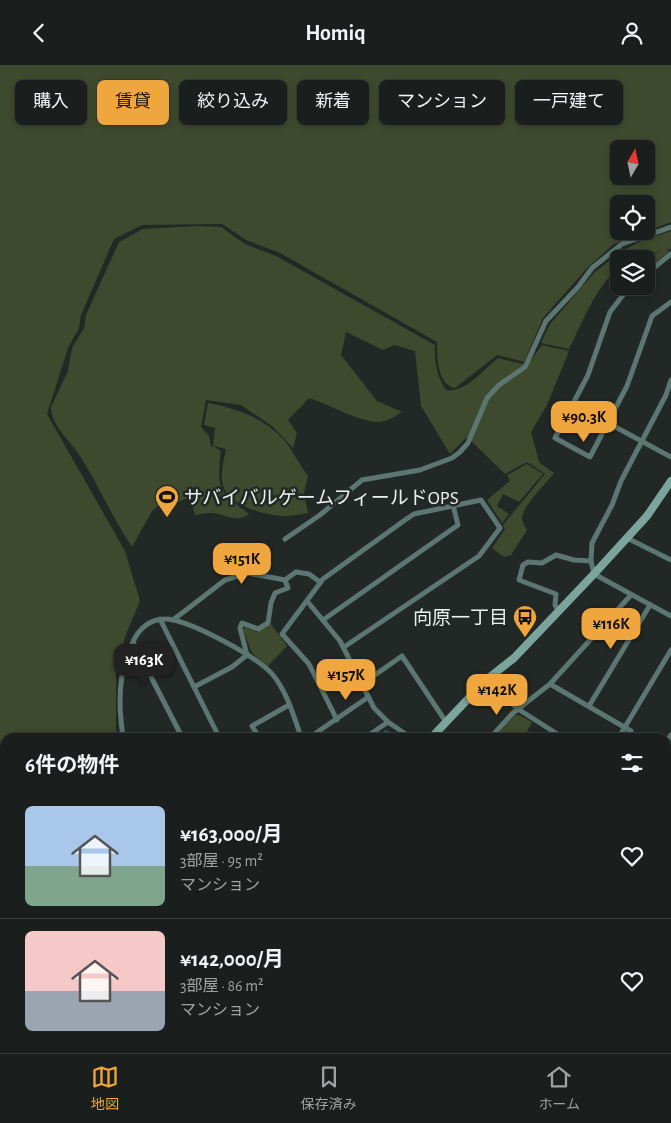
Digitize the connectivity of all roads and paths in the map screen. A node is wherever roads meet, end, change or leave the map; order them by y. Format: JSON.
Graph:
{"nodes":[{"id":1,"x":671,"y":227,"type":"edge"},
{"id":2,"x":671,"y":254,"type":"edge"},
{"id":3,"x":655,"y":267,"type":"edge"},
{"id":4,"x":623,"y":295,"type":"edge"},
{"id":5,"x":671,"y":302,"type":"edge"},
{"id":6,"x":671,"y":380,"type":"edge"},
{"id":7,"x":608,"y":423,"type":"junction"},
{"id":8,"x":642,"y":442,"type":"junction"},
{"id":9,"x":671,"y":457,"type":"edge"},
{"id":10,"x":671,"y":481,"type":"edge"},
{"id":11,"x":453,"y":505,"type":"junction"},
{"id":12,"x":627,"y":538,"type":"junction"},
{"id":13,"x":285,"y":539,"type":"dead end"},
{"id":14,"x":670,"y":558,"type":"edge"},
{"id":15,"x":591,"y":561,"type":"junction"},
{"id":16,"x":594,"y":574,"type":"junction"},
{"id":17,"x":285,"y":580,"type":"junction"},
{"id":18,"x":320,"y":582,"type":"junction"},
{"id":19,"x":632,"y":595,"type":"junction"},
{"id":20,"x":307,"y":601,"type":"junction"},
{"id":21,"x":650,"y":605,"type":"junction"},
{"id":22,"x":558,"y":610,"type":"junction"},
{"id":23,"x":671,"y":616,"type":"edge"},
{"id":24,"x":160,"y":619,"type":"junction"},
{"id":25,"x":323,"y":619,"type":"junction"},
{"id":26,"x":172,"y":620,"type":"junction"},
{"id":27,"x":133,"y":642,"type":"junction"},
{"id":28,"x":344,"y":647,"type":"junction"},
{"id":29,"x":671,"y":651,"type":"edge"},
{"id":30,"x":247,"y":655,"type":"junction"},
{"id":31,"x":485,"y":681,"type":"junction"},
{"id":32,"x":550,"y":683,"type":"junction"},
{"id":33,"x":362,"y":684,"type":"junction"},
{"id":34,"x":194,"y":687,"type":"junction"},
{"id":35,"x":367,"y":698,"type":"junction"},
{"id":36,"x":289,"y":705,"type":"junction"},
{"id":37,"x":589,"y":706,"type":"junction"},
{"id":38,"x":518,"y":709,"type":"junction"},
{"id":39,"x":337,"y":720,"type":"junction"},
{"id":40,"x":388,"y":722,"type":"junction"},
{"id":41,"x":446,"y":722,"type":"junction"},
{"id":42,"x":625,"y":728,"type":"junction"},
{"id":43,"x":631,"y":731,"type":"dead end"},
{"id":44,"x":123,"y":733,"type":"edge"},
{"id":45,"x":180,"y":733,"type":"edge"},
{"id":46,"x":217,"y":733,"type":"edge"},
{"id":47,"x":257,"y":733,"type":"edge"},
{"id":48,"x":300,"y":733,"type":"edge"},
{"id":49,"x":316,"y":733,"type":"edge"},
{"id":50,"x":372,"y":733,"type":"edge"},
{"id":51,"x":404,"y":733,"type":"edge"},
{"id":52,"x":436,"y":733,"type":"edge"},
{"id":53,"x":495,"y":733,"type":"edge"},
{"id":54,"x":556,"y":733,"type":"edge"},
{"id":55,"x":622,"y":733,"type":"edge"}],
"edges":[{"from":1,"to":13,"type":"street"},
{"from":2,"to":3,"type":"street"},
{"from":4,"to":7,"type":"street"},
{"from":5,"to":7,"type":"street"},
{"from":6,"to":8,"type":"street"},
{"from":7,"to":8,"type":"street"},
{"from":8,"to":9,"type":"street"},
{"from":8,"to":15,"type":"street"},
{"from":10,"to":12,"type":"street"},
{"from":11,"to":18,"type":"street"},
{"from":11,"to":25,"type":"street"},
{"from":11,"to":28,"type":"street"},
{"from":12,"to":14,"type":"street"},
{"from":12,"to":16,"type":"street"},
{"from":15,"to":16,"type":"street"},
{"from":15,"to":22,"type":"street"},
{"from":16,"to":19,"type":"street"},
{"from":16,"to":22,"type":"street"},
{"from":17,"to":18,"type":"street"},
{"from":17,"to":26,"type":"street"},
{"from":17,"to":30,"type":"street"},
{"from":18,"to":20,"type":"street"},
{"from":19,"to":21,"type":"street"},
{"from":19,"to":32,"type":"street"},
{"from":20,"to":25,"type":"street"},
{"from":20,"to":39,"type":"street"},
{"from":21,"to":23,"type":"street"},
{"from":21,"to":37,"type":"street"},
{"from":22,"to":31,"type":"street"},
{"from":24,"to":26,"type":"street"},
{"from":24,"to":27,"type":"street"},
{"from":24,"to":34,"type":"street"},
{"from":25,"to":28,"type":"street"},
{"from":26,"to":30,"type":"street"},
{"from":27,"to":44,"type":"street"},
{"from":27,"to":45,"type":"street"},
{"from":28,"to":33,"type":"street"},
{"from":29,"to":42,"type":"street"},
{"from":30,"to":34,"type":"street"},
{"from":30,"to":36,"type":"street"},
{"from":31,"to":38,"type":"street"},
{"from":31,"to":41,"type":"street"},
{"from":32,"to":37,"type":"street"},
{"from":32,"to":38,"type":"street"},
{"from":33,"to":35,"type":"street"},
{"from":33,"to":41,"type":"street"},
{"from":34,"to":46,"type":"street"},
{"from":35,"to":39,"type":"street"},
{"from":35,"to":40,"type":"street"},
{"from":36,"to":47,"type":"street"},
{"from":36,"to":48,"type":"street"},
{"from":37,"to":42,"type":"street"},
{"from":38,"to":53,"type":"street"},
{"from":38,"to":54,"type":"street"},
{"from":39,"to":49,"type":"street"},
{"from":40,"to":50,"type":"street"},
{"from":40,"to":51,"type":"street"},
{"from":41,"to":52,"type":"street"},
{"from":42,"to":43,"type":"street"},
{"from":42,"to":55,"type":"street"}]}
